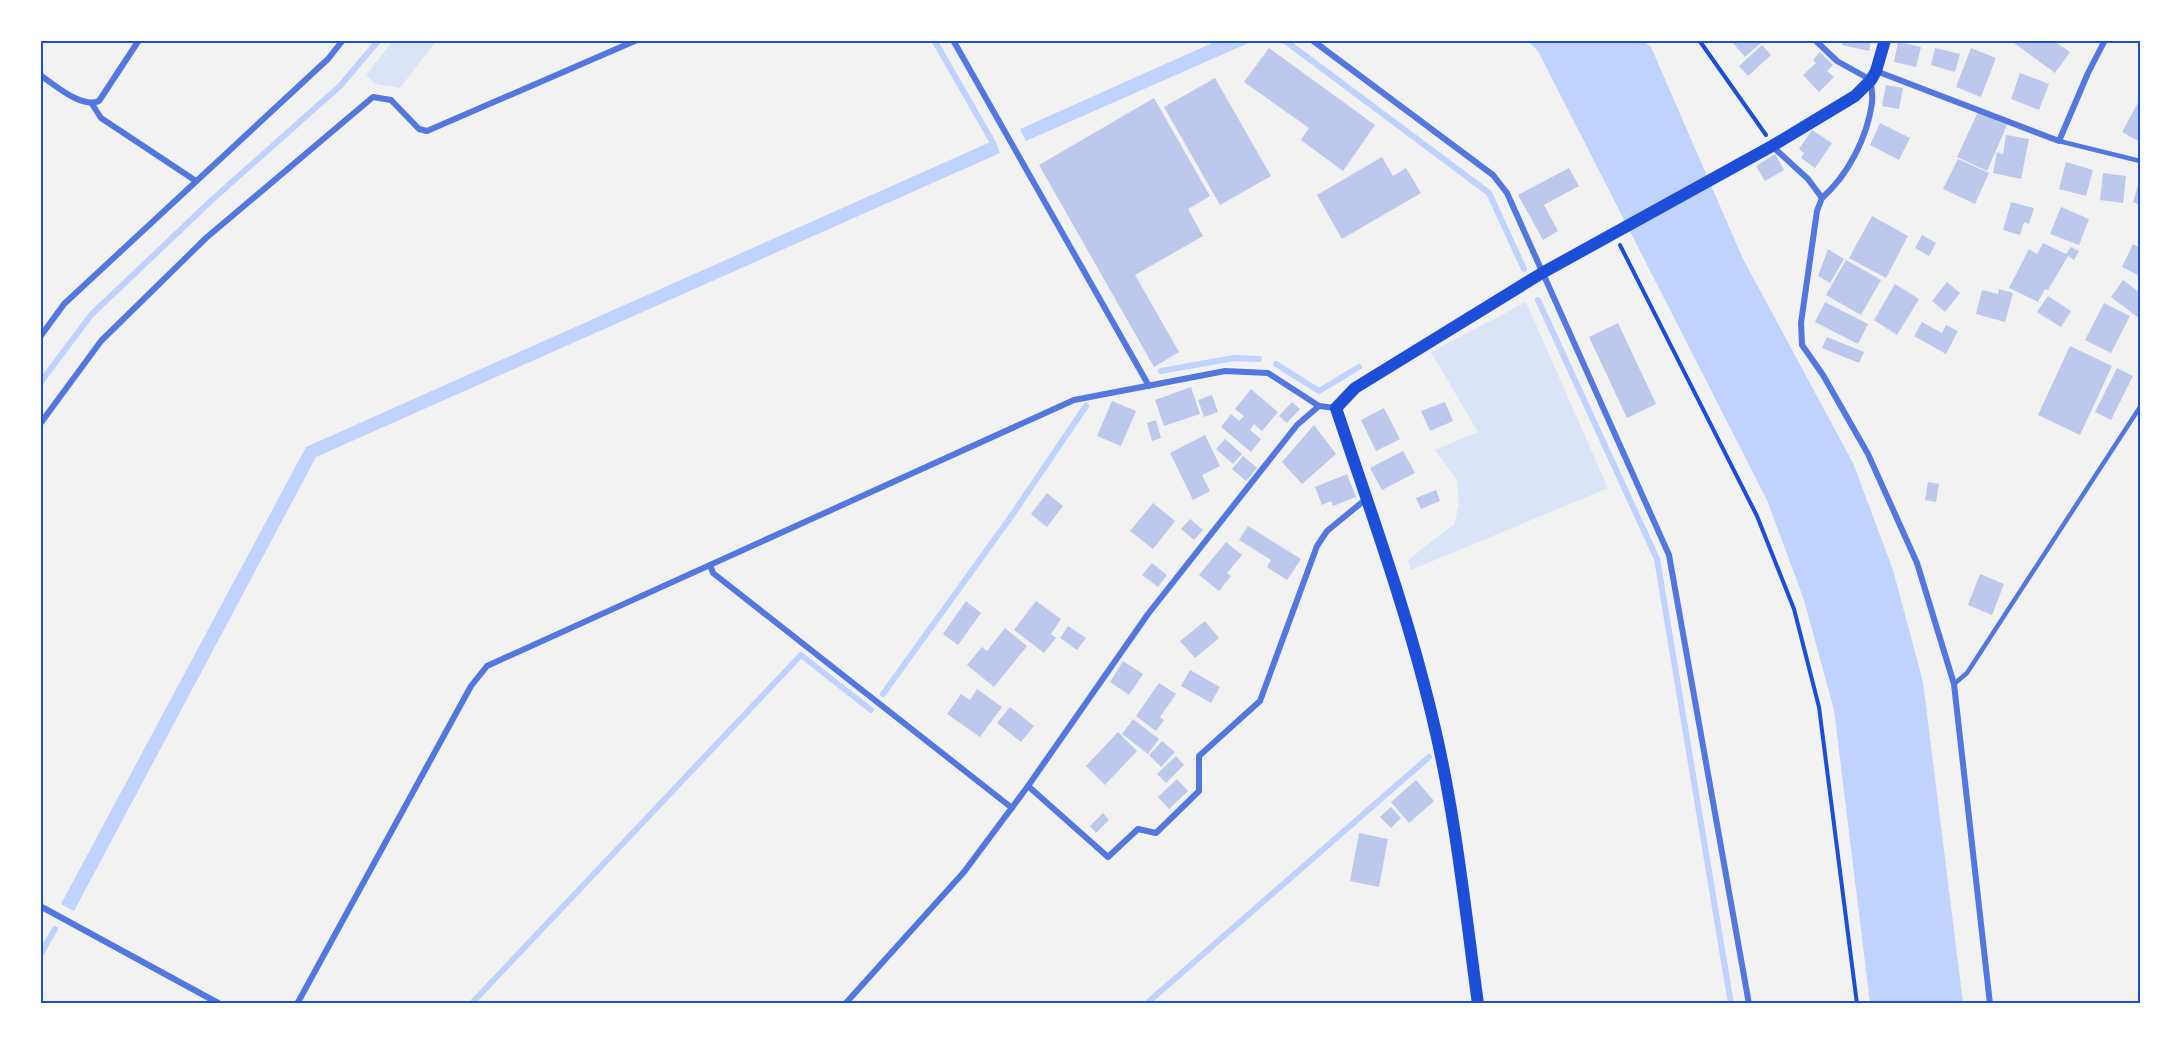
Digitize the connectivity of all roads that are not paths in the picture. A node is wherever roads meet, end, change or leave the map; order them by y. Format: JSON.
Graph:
{"nodes":[{"id":1,"x":139,"y":40,"type":"edge"},
{"id":2,"x":343,"y":40,"type":"edge"},
{"id":3,"x":637,"y":40,"type":"edge"},
{"id":4,"x":954,"y":40,"type":"edge"},
{"id":5,"x":1312,"y":40,"type":"edge"},
{"id":6,"x":1815,"y":40,"type":"edge"},
{"id":7,"x":1886,"y":40,"type":"edge"},
{"id":8,"x":2105,"y":40,"type":"edge"},
{"id":9,"x":40,"y":75,"type":"edge"},
{"id":10,"x":1874,"y":75,"type":"junction"},
{"id":11,"x":92,"y":104,"type":"junction"},
{"id":12,"x":2059,"y":141,"type":"junction"},
{"id":13,"x":1772,"y":146,"type":"junction"},
{"id":14,"x":2140,"y":162,"type":"edge"},
{"id":15,"x":196,"y":181,"type":"junction"},
{"id":16,"x":1822,"y":198,"type":"junction"},
{"id":17,"x":1542,"y":273,"type":"junction"},
{"id":18,"x":40,"y":337,"type":"edge"},
{"id":19,"x":1149,"y":386,"type":"junction"},
{"id":20,"x":1319,"y":406,"type":"junction"},
{"id":21,"x":2140,"y":406,"type":"edge"},
{"id":22,"x":1336,"y":408,"type":"junction"},
{"id":23,"x":40,"y":424,"type":"edge"},
{"id":24,"x":1366,"y":499,"type":"junction"},
{"id":25,"x":710,"y":565,"type":"junction"},
{"id":26,"x":1954,"y":684,"type":"junction"},
{"id":27,"x":1028,"y":786,"type":"junction"},
{"id":28,"x":1012,"y":808,"type":"junction"},
{"id":29,"x":40,"y":906,"type":"edge"},
{"id":30,"x":220,"y":1004,"type":"edge"},
{"id":31,"x":297,"y":1004,"type":"edge"},
{"id":32,"x":845,"y":1004,"type":"edge"},
{"id":33,"x":1478,"y":1004,"type":"edge"},
{"id":34,"x":1749,"y":1004,"type":"edge"},
{"id":35,"x":1990,"y":1004,"type":"edge"}],
"edges":[{"from":1,"to":11,"type":"street"},
{"from":2,"to":15,"type":"street"},
{"from":3,"to":23,"type":"street"},
{"from":4,"to":19,"type":"street"},
{"from":5,"to":17,"type":"street"},
{"from":6,"to":10,"type":"street"},
{"from":7,"to":10,"type":"main road"},
{"from":8,"to":12,"type":"street"},
{"from":9,"to":11,"type":"street"},
{"from":10,"to":12,"type":"street"},
{"from":10,"to":13,"type":"main road"},
{"from":10,"to":16,"type":"street"},
{"from":11,"to":15,"type":"street"},
{"from":12,"to":14,"type":"lane"},
{"from":13,"to":16,"type":"street"},
{"from":13,"to":17,"type":"main road"},
{"from":15,"to":18,"type":"street"},
{"from":16,"to":26,"type":"street"},
{"from":17,"to":22,"type":"main road"},
{"from":17,"to":34,"type":"street"},
{"from":19,"to":20,"type":"street"},
{"from":19,"to":25,"type":"street"},
{"from":20,"to":22,"type":"street"},
{"from":20,"to":27,"type":"street"},
{"from":21,"to":26,"type":"lane"},
{"from":22,"to":24,"type":"main road"},
{"from":24,"to":27,"type":"street"},
{"from":24,"to":33,"type":"main road"},
{"from":25,"to":28,"type":"street"},
{"from":25,"to":31,"type":"street"},
{"from":26,"to":35,"type":"street"},
{"from":27,"to":28,"type":"street"},
{"from":28,"to":32,"type":"street"},
{"from":29,"to":30,"type":"street"}]}
